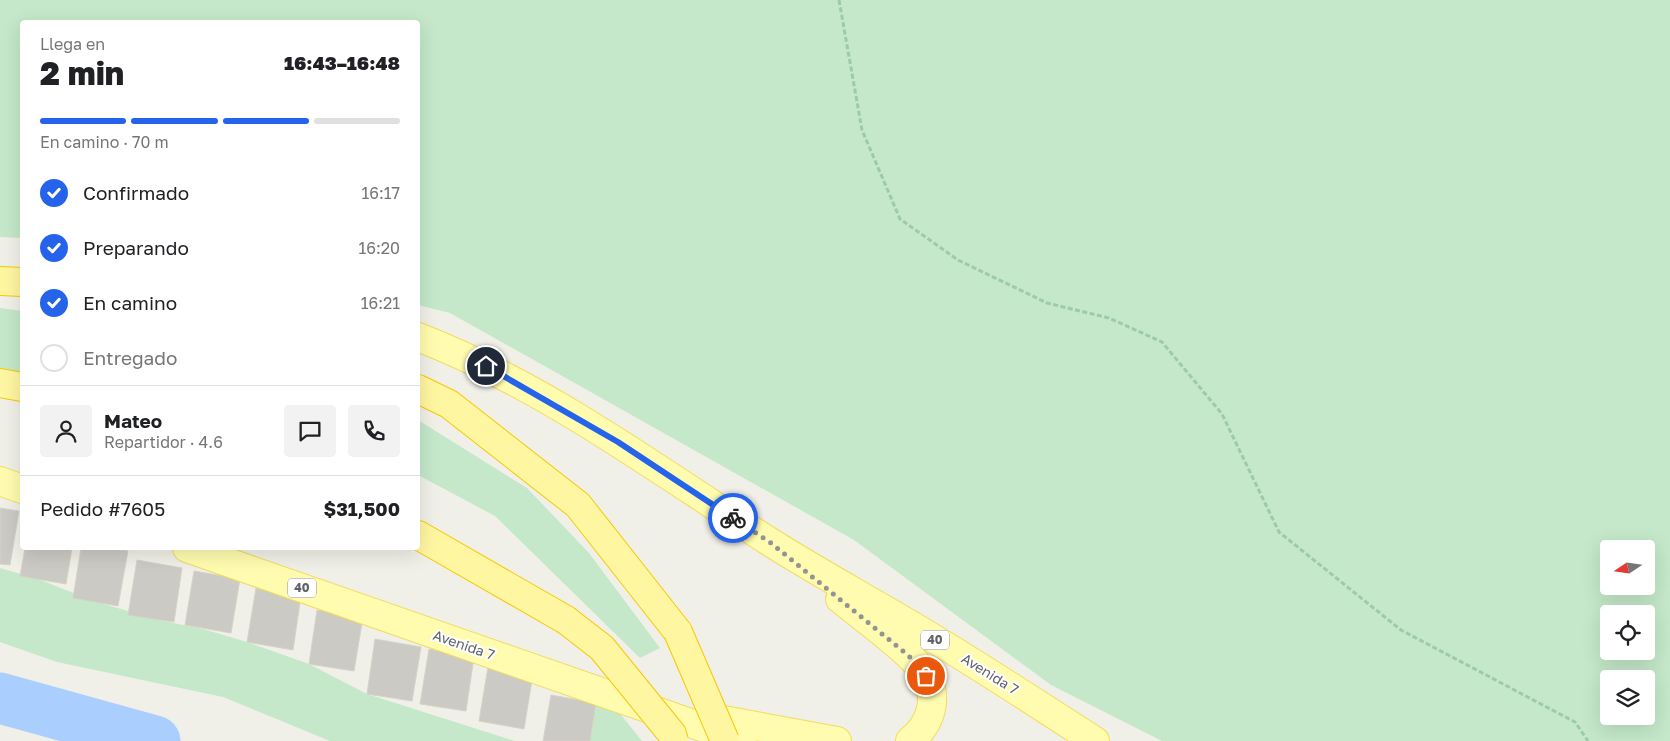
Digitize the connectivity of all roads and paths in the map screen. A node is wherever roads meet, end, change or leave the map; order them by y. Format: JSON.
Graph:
{"nodes":[{"id":1,"x":839,"y":0,"type":"edge"},
{"id":2,"x":0,"y":281,"type":"edge"},
{"id":3,"x":20,"y":282,"type":"edge"},
{"id":4,"x":420,"y":338,"type":"edge"},
{"id":5,"x":0,"y":383,"type":"edge"},
{"id":6,"x":20,"y":387,"type":"edge"},
{"id":7,"x":420,"y":390,"type":"edge"},
{"id":8,"x":0,"y":481,"type":"edge"},
{"id":9,"x":20,"y":488,"type":"edge"},
{"id":10,"x":420,"y":536,"type":"edge"},
{"id":11,"x":771,"y":543,"type":"junction"},
{"id":12,"x":193,"y":550,"type":"edge"},
{"id":13,"x":633,"y":704,"type":"junction"},
{"id":14,"x":674,"y":741,"type":"edge"},
{"id":15,"x":726,"y":741,"type":"edge"},
{"id":16,"x":742,"y":741,"type":"edge"},
{"id":17,"x":837,"y":741,"type":"edge"},
{"id":18,"x":910,"y":741,"type":"edge"},
{"id":19,"x":1095,"y":741,"type":"edge"},
{"id":20,"x":1588,"y":741,"type":"edge"}],
"edges":[{"from":1,"to":20,"type":"path"},
{"from":2,"to":3,"type":"highway"},
{"from":4,"to":11,"type":"main road","name":"Avenida 7","number":"40"},
{"from":5,"to":6,"type":"highway"},
{"from":7,"to":15,"type":"highway","bridge":true},
{"from":8,"to":9,"type":"main road"},
{"from":10,"to":14,"type":"highway","bridge":true},
{"from":11,"to":18,"type":"main road"},
{"from":11,"to":19,"type":"main road","name":"Avenida 7","number":"40"},
{"from":12,"to":13,"type":"main road","name":"Avenida 7","number":"40"},
{"from":13,"to":16,"type":"main road","name":"Avenida 7","number":"40"},
{"from":13,"to":17,"type":"main road"}]}
